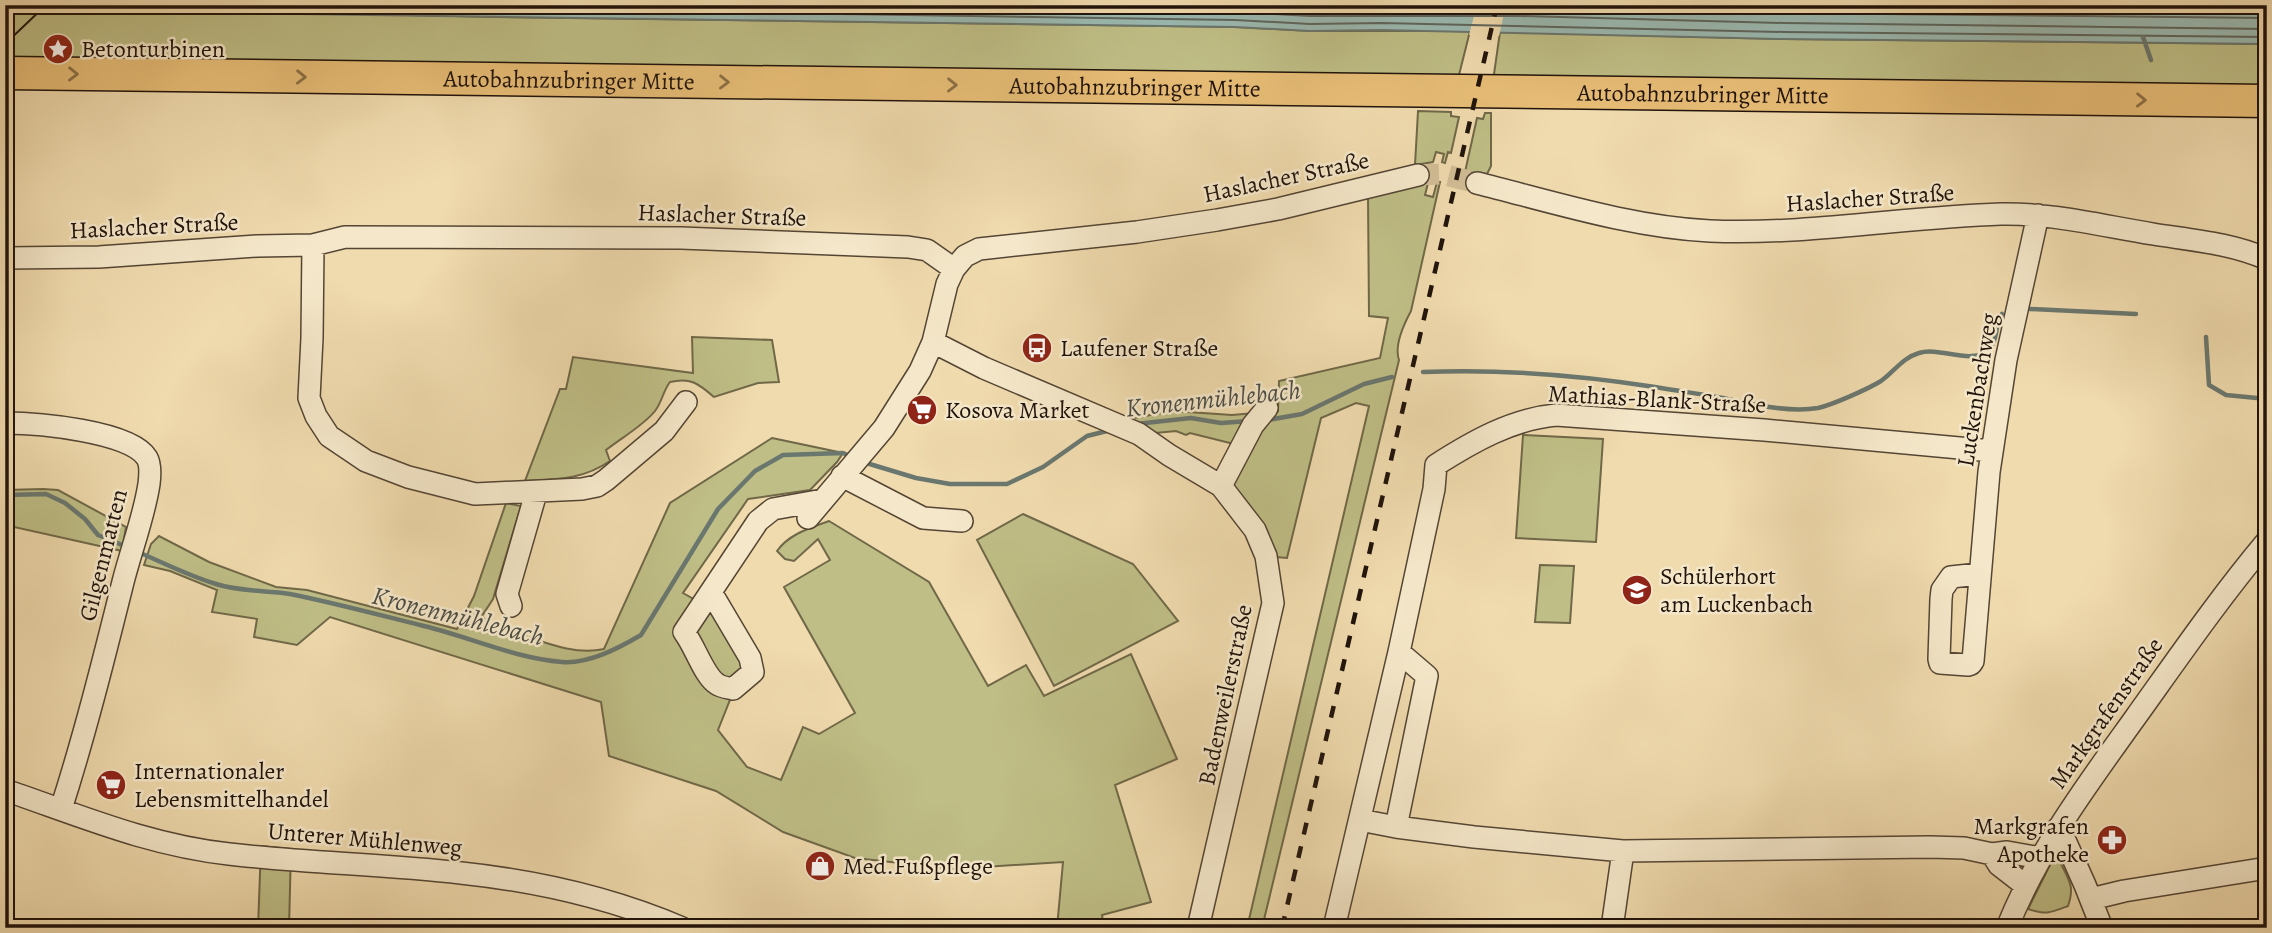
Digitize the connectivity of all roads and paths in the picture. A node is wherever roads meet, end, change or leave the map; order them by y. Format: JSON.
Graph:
{"nodes":[{"id":1,"x":5,"y":74,"type":"edge"},
{"id":2,"x":2267,"y":101,"type":"edge"},
{"id":3,"x":1418,"y":175,"type":"tunnel mouth"},
{"id":4,"x":1477,"y":183,"type":"tunnel mouth"},
{"id":5,"x":2038,"y":215,"type":"junction"},
{"id":6,"x":313,"y":245,"type":"junction"},
{"id":7,"x":5,"y":258,"type":"edge"},
{"id":8,"x":2267,"y":259,"type":"edge"},
{"id":9,"x":954,"y":269,"type":"junction"},
{"id":10,"x":933,"y":342,"type":"junction"},
{"id":11,"x":686,"y":402,"type":"dead end"},
{"id":12,"x":1261,"y":415,"type":"dead end"},
{"id":13,"x":5,"y":423,"type":"edge"},
{"id":14,"x":1992,"y":451,"type":"junction"},
{"id":15,"x":853,"y":463,"type":"junction"},
{"id":16,"x":1221,"y":486,"type":"junction"},
{"id":17,"x":536,"y":493,"type":"junction"},
{"id":18,"x":823,"y":500,"type":"junction"},
{"id":19,"x":808,"y":519,"type":"dead end"},
{"id":20,"x":962,"y":521,"type":"dead end"},
{"id":21,"x":2267,"y":541,"type":"edge"},
{"id":22,"x":1979,"y":574,"type":"dead end"},
{"id":23,"x":711,"y":592,"type":"dead end"},
{"id":24,"x":511,"y":606,"type":"dead end"},
{"id":25,"x":1399,"y":652,"type":"junction"},
{"id":26,"x":5,"y":790,"type":"edge"},
{"id":27,"x":61,"y":809,"type":"junction"},
{"id":28,"x":1360,"y":820,"type":"junction"},
{"id":29,"x":1396,"y":827,"type":"junction"},
{"id":30,"x":2059,"y":828,"type":"junction"},
{"id":31,"x":1622,"y":851,"type":"junction"},
{"id":32,"x":1992,"y":854,"type":"junction"},
{"id":33,"x":2040,"y":858,"type":"junction"},
{"id":34,"x":2267,"y":868,"type":"edge"},
{"id":35,"x":2026,"y":886,"type":"junction"},
{"id":36,"x":2091,"y":899,"type":"junction"},
{"id":37,"x":682,"y":928,"type":"edge"},
{"id":38,"x":1198,"y":928,"type":"edge"},
{"id":39,"x":1334,"y":928,"type":"edge"},
{"id":40,"x":1612,"y":928,"type":"edge"},
{"id":41,"x":2007,"y":928,"type":"edge"},
{"id":42,"x":2102,"y":928,"type":"edge"}],
"edges":[{"from":1,"to":2,"type":"highway","name":"Autobahnzubringer Mitte","one_way":true},
{"from":3,"to":9,"type":"street","name":"Haslacher Straße"},
{"from":4,"to":5,"type":"street","name":"Haslacher Straße"},
{"from":5,"to":8,"type":"street","name":"Haslacher Straße"},
{"from":5,"to":14,"type":"street","name":"Luckenbachweg"},
{"from":6,"to":7,"type":"street","name":"Haslacher Straße"},
{"from":6,"to":9,"type":"street","name":"Haslacher Straße"},
{"from":6,"to":17,"type":"street"},
{"from":9,"to":10,"type":"street"},
{"from":10,"to":15,"type":"street"},
{"from":10,"to":16,"type":"street","name":"Badenweilerstraße"},
{"from":11,"to":17,"type":"street"},
{"from":12,"to":16,"type":"street"},
{"from":13,"to":27,"type":"street","name":"Gilgenmatten"},
{"from":14,"to":22,"type":"street","name":"Luckenbachweg"},
{"from":14,"to":25,"type":"street","name":"Mathias-Blank-Straße"},
{"from":15,"to":18,"type":"street"},
{"from":15,"to":20,"type":"street"},
{"from":16,"to":38,"type":"street","name":"Badenweilerstraße"},
{"from":17,"to":24,"type":"street"},
{"from":18,"to":19,"type":"street"},
{"from":18,"to":23,"type":"street"},
{"from":21,"to":30,"type":"street","name":"Markgrafenstraße"},
{"from":25,"to":28,"type":"street","name":"Mathias-Blank-Straße"},
{"from":25,"to":29,"type":"street"},
{"from":26,"to":27,"type":"street","name":"Unterer Mühlenweg"},
{"from":27,"to":37,"type":"street","name":"Unterer Mühlenweg"},
{"from":28,"to":29,"type":"street"},
{"from":28,"to":39,"type":"street","name":"Mathias-Blank-Straße"},
{"from":29,"to":31,"type":"street"},
{"from":30,"to":33,"type":"street","name":"Markgrafenstraße"},
{"from":30,"to":36,"type":"street"},
{"from":31,"to":32,"type":"street"},
{"from":31,"to":40,"type":"street"},
{"from":32,"to":33,"type":"street"},
{"from":32,"to":35,"type":"street"},
{"from":33,"to":35,"type":"street","name":"Markgrafenstraße"},
{"from":34,"to":36,"type":"street"},
{"from":35,"to":41,"type":"street","name":"Markgrafenstraße"},
{"from":36,"to":42,"type":"street"}]}
